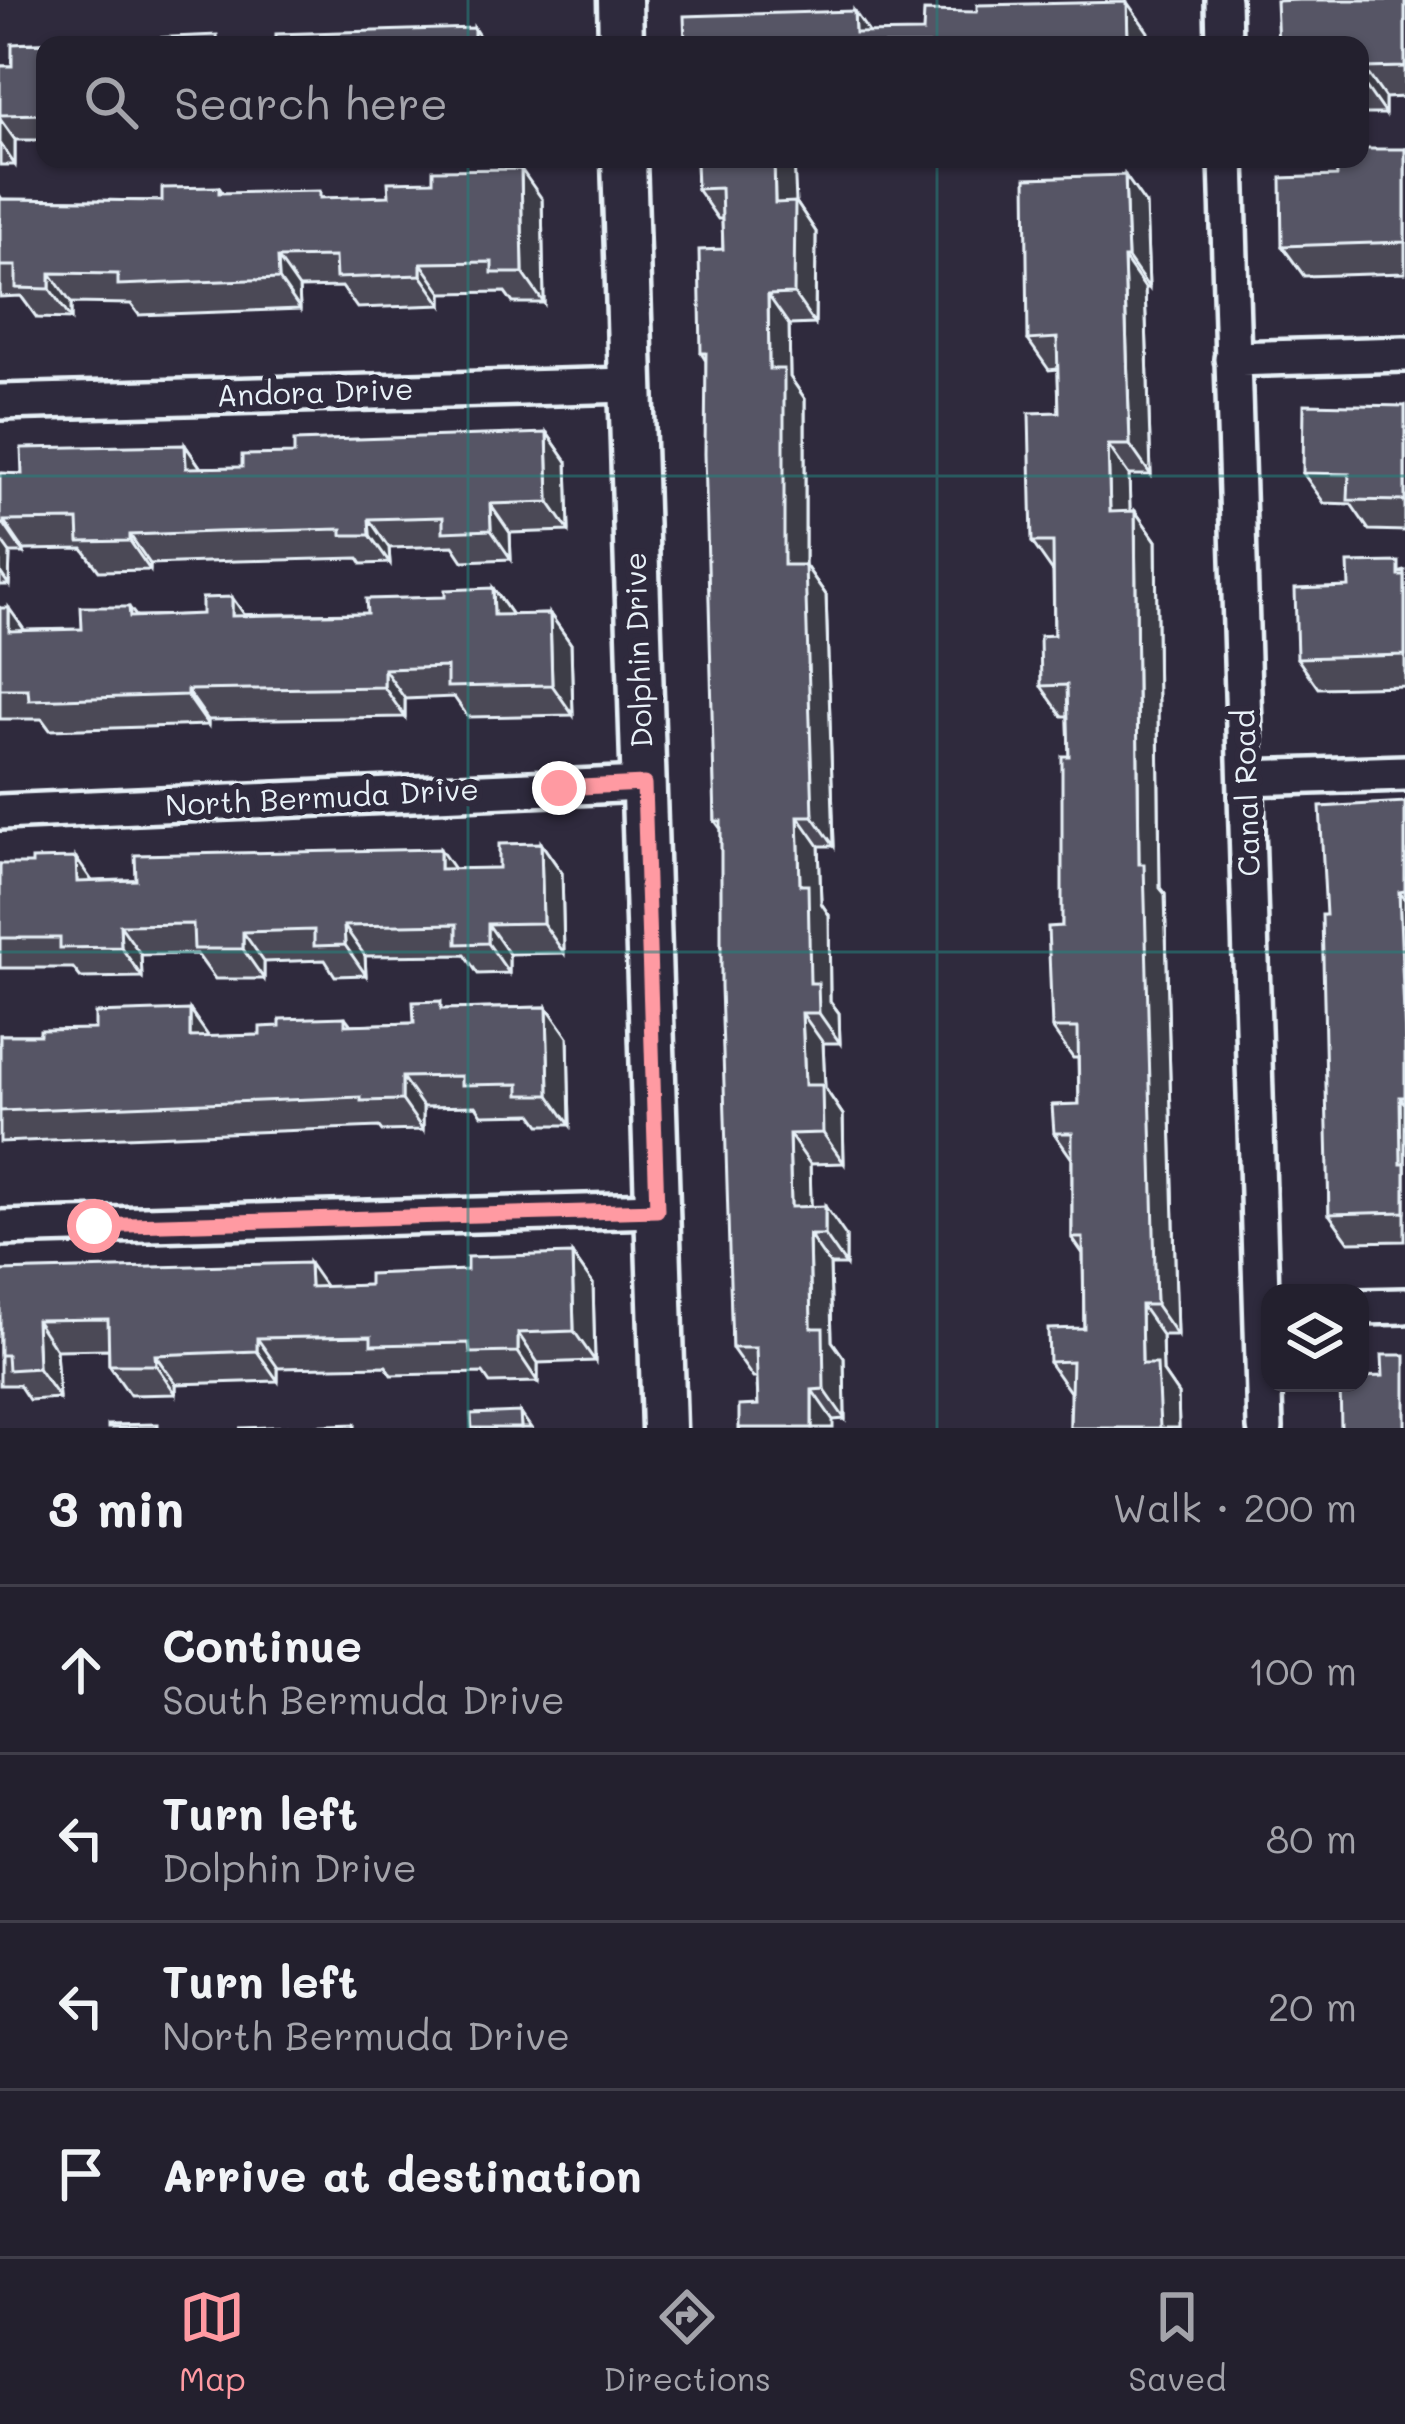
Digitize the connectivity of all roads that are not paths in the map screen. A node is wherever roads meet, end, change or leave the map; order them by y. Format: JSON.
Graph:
{"nodes":[{"id":1,"x":620,"y":0,"type":"edge"},
{"id":2,"x":1223,"y":0,"type":"edge"},
{"id":3,"x":621,"y":36,"type":"edge"},
{"id":4,"x":1224,"y":36,"type":"edge"},
{"id":5,"x":624,"y":168,"type":"edge"},
{"id":6,"x":1227,"y":168,"type":"edge"},
{"id":7,"x":1405,"y":354,"type":"edge"},
{"id":8,"x":1232,"y":359,"type":"junction"},
{"id":9,"x":630,"y":385,"type":"junction"},
{"id":10,"x":0,"y":402,"type":"edge"},
{"id":11,"x":1405,"y":773,"type":"edge"},
{"id":12,"x":1247,"y":778,"type":"junction"},
{"id":13,"x":644,"y":784,"type":"junction"},
{"id":14,"x":0,"y":812,"type":"edge"},
{"id":15,"x":657,"y":1210,"type":"junction"},
{"id":16,"x":0,"y":1228,"type":"edge"},
{"id":17,"x":1265,"y":1284,"type":"edge"},
{"id":18,"x":1405,"y":1306,"type":"edge"},
{"id":19,"x":1369,"y":1307,"type":"edge"},
{"id":20,"x":1265,"y":1392,"type":"edge"},
{"id":21,"x":664,"y":1428,"type":"edge"},
{"id":22,"x":1264,"y":1428,"type":"edge"}],
"edges":[{"from":1,"to":3,"type":"street"},
{"from":2,"to":4,"type":"street"},
{"from":5,"to":9,"type":"street","name":"Dolphin Drive"},
{"from":6,"to":8,"type":"street","name":"Canal Road"},
{"from":7,"to":8,"type":"street"},
{"from":8,"to":12,"type":"street","name":"Canal Road"},
{"from":9,"to":10,"type":"street","name":"Andora Drive"},
{"from":9,"to":13,"type":"street","name":"Dolphin Drive"},
{"from":11,"to":12,"type":"street"},
{"from":12,"to":17,"type":"street","name":"Canal Road"},
{"from":13,"to":14,"type":"street","name":"North Bermuda Drive"},
{"from":13,"to":15,"type":"street","name":"Dolphin Drive"},
{"from":15,"to":16,"type":"street"},
{"from":15,"to":21,"type":"street","name":"Dolphin Drive"},
{"from":18,"to":19,"type":"street"},
{"from":20,"to":22,"type":"street","name":"Canal Road"}]}
